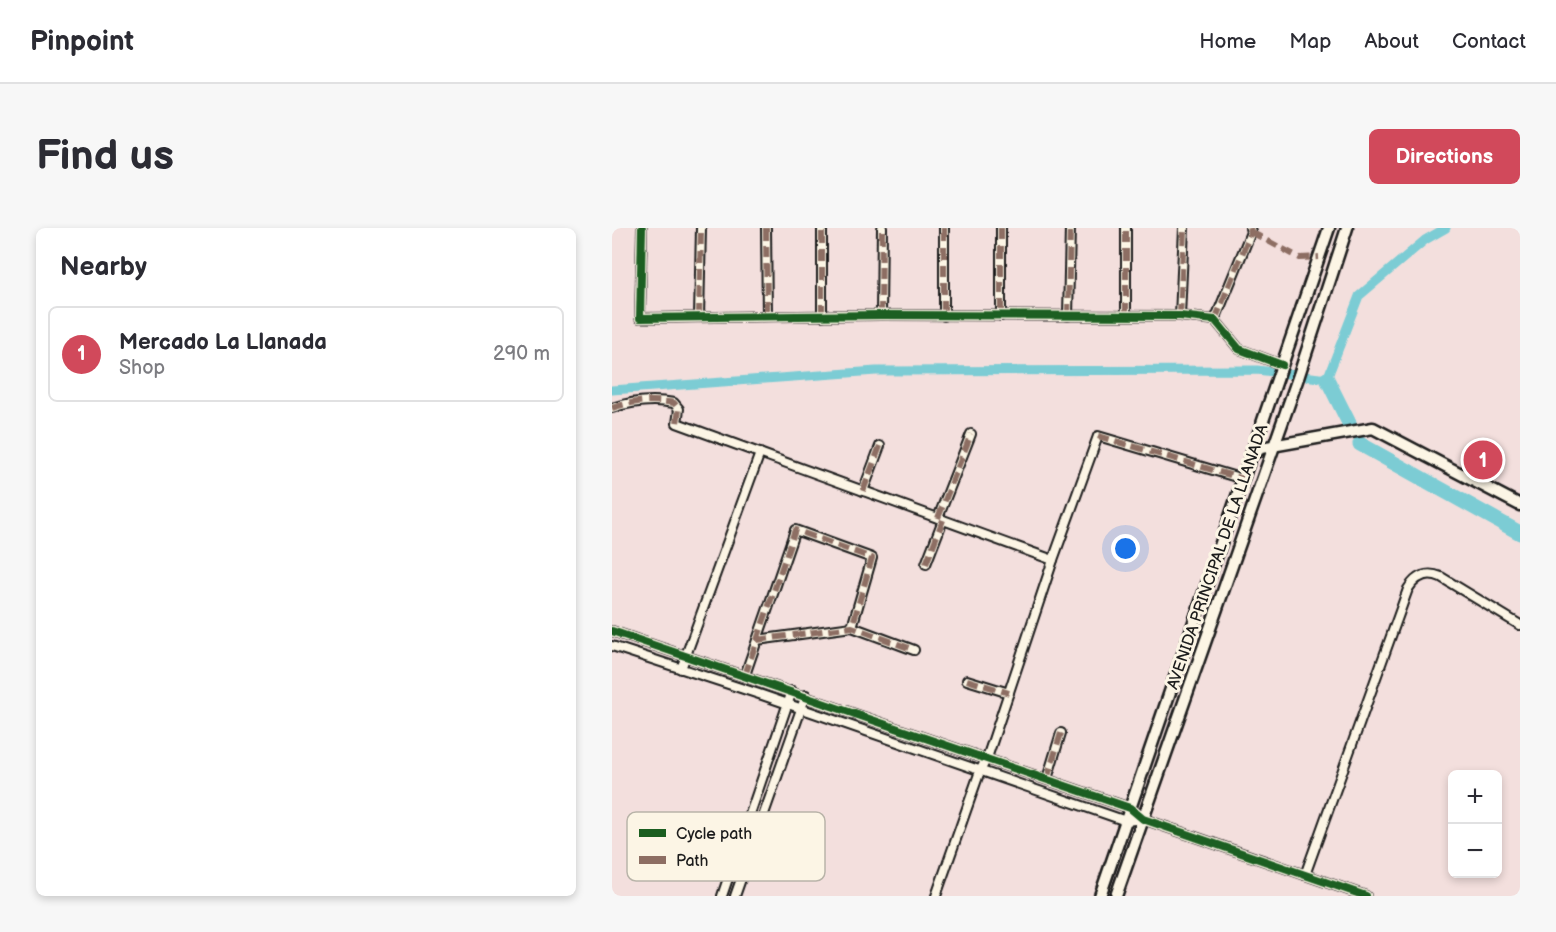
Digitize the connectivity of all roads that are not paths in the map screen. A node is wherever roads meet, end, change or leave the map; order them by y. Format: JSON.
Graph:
{"nodes":[{"id":1,"x":642,"y":228,"type":"edge"},
{"id":2,"x":701,"y":228,"type":"edge"},
{"id":3,"x":766,"y":228,"type":"edge"},
{"id":4,"x":822,"y":228,"type":"edge"},
{"id":5,"x":882,"y":228,"type":"edge"},
{"id":6,"x":944,"y":228,"type":"edge"},
{"id":7,"x":1001,"y":228,"type":"edge"},
{"id":8,"x":1070,"y":228,"type":"edge"},
{"id":9,"x":1126,"y":228,"type":"edge"},
{"id":10,"x":1184,"y":228,"type":"edge"},
{"id":11,"x":1250,"y":228,"type":"edge"},
{"id":12,"x":1329,"y":228,"type":"edge"},
{"id":13,"x":1347,"y":228,"type":"edge"},
{"id":14,"x":881,"y":315,"type":"junction"},
{"id":15,"x":1126,"y":315,"type":"junction"},
{"id":16,"x":1180,"y":315,"type":"junction"},
{"id":17,"x":767,"y":316,"type":"junction"},
{"id":18,"x":822,"y":316,"type":"junction"},
{"id":19,"x":944,"y":316,"type":"junction"},
{"id":20,"x":1001,"y":316,"type":"junction"},
{"id":21,"x":1068,"y":316,"type":"junction"},
{"id":22,"x":699,"y":317,"type":"junction"},
{"id":23,"x":1215,"y":320,"type":"junction"},
{"id":24,"x":1282,"y":365,"type":"junction"},
{"id":25,"x":612,"y":408,"type":"edge"},
{"id":26,"x":1260,"y":430,"type":"junction"},
{"id":27,"x":971,"y":434,"type":"dead end"},
{"id":28,"x":880,"y":446,"type":"dead end"},
{"id":29,"x":1272,"y":446,"type":"junction"},
{"id":30,"x":760,"y":453,"type":"junction"},
{"id":31,"x":1251,"y":456,"type":"junction"},
{"id":32,"x":1243,"y":479,"type":"junction"},
{"id":33,"x":863,"y":491,"type":"junction"},
{"id":34,"x":1520,"y":505,"type":"edge"},
{"id":35,"x":940,"y":519,"type":"junction"},
{"id":36,"x":1053,"y":560,"type":"junction"},
{"id":37,"x":926,"y":564,"type":"dead end"},
{"id":38,"x":1520,"y":625,"type":"edge"},
{"id":39,"x":852,"y":627,"type":"junction"},
{"id":40,"x":612,"y":631,"type":"edge"},
{"id":41,"x":757,"y":640,"type":"junction"},
{"id":42,"x":612,"y":646,"type":"edge"},
{"id":43,"x":914,"y":650,"type":"dead end"},
{"id":44,"x":686,"y":655,"type":"junction"},
{"id":45,"x":681,"y":669,"type":"junction"},
{"id":46,"x":745,"y":675,"type":"junction"},
{"id":47,"x":967,"y":680,"type":"dead end"},
{"id":48,"x":792,"y":691,"type":"junction"},
{"id":49,"x":1009,"y":693,"type":"junction"},
{"id":50,"x":806,"y":696,"type":"junction"},
{"id":51,"x":787,"y":704,"type":"junction"},
{"id":52,"x":801,"y":708,"type":"junction"},
{"id":53,"x":1061,"y":733,"type":"dead end"},
{"id":54,"x":987,"y":758,"type":"junction"},
{"id":55,"x":980,"y":771,"type":"junction"},
{"id":56,"x":1047,"y":779,"type":"junction"},
{"id":57,"x":1130,"y":808,"type":"junction"},
{"id":58,"x":750,"y":812,"type":"edge"},
{"id":59,"x":764,"y":812,"type":"edge"},
{"id":60,"x":1143,"y":819,"type":"junction"},
{"id":61,"x":1126,"y":821,"type":"junction"},
{"id":62,"x":1305,"y":874,"type":"junction"},
{"id":63,"x":727,"y":881,"type":"edge"},
{"id":64,"x":740,"y":881,"type":"edge"},
{"id":65,"x":722,"y":896,"type":"edge"},
{"id":66,"x":735,"y":896,"type":"edge"},
{"id":67,"x":936,"y":896,"type":"edge"},
{"id":68,"x":1100,"y":896,"type":"edge"},
{"id":69,"x":1116,"y":896,"type":"edge"},
{"id":70,"x":1366,"y":896,"type":"edge"}],
"edges":[{"from":1,"to":22,"type":"street"},
{"from":2,"to":22,"type":"street"},
{"from":3,"to":17,"type":"street"},
{"from":4,"to":18,"type":"street"},
{"from":5,"to":14,"type":"street"},
{"from":6,"to":19,"type":"street"},
{"from":7,"to":20,"type":"street"},
{"from":8,"to":21,"type":"street"},
{"from":9,"to":15,"type":"street"},
{"from":10,"to":16,"type":"street"},
{"from":11,"to":23,"type":"street"},
{"from":12,"to":24,"type":"main road","name":"AVENIDA PRINCIPAL DE LA LLANADA"},
{"from":13,"to":29,"type":"main road","name":"AVENIDA PRINCIPAL DE LA LLANADA"},
{"from":14,"to":18,"type":"street"},
{"from":14,"to":19,"type":"street"},
{"from":15,"to":16,"type":"street"},
{"from":15,"to":21,"type":"street"},
{"from":16,"to":23,"type":"street"},
{"from":17,"to":18,"type":"street"},
{"from":17,"to":22,"type":"street"},
{"from":19,"to":20,"type":"street"},
{"from":20,"to":21,"type":"street"},
{"from":23,"to":24,"type":"street"},
{"from":24,"to":26,"type":"main road","name":"AVENIDA PRINCIPAL DE LA LLANADA"},
{"from":25,"to":30,"type":"street"},
{"from":26,"to":29,"type":"main road"},
{"from":26,"to":31,"type":"main road","name":"AVENIDA PRINCIPAL DE LA LLANADA"},
{"from":27,"to":35,"type":"street"},
{"from":28,"to":33,"type":"street"},
{"from":29,"to":31,"type":"main road"},
{"from":29,"to":34,"type":"main road"},
{"from":29,"to":60,"type":"main road","name":"AVENIDA PRINCIPAL DE LA LLANADA"},
{"from":30,"to":33,"type":"street"},
{"from":30,"to":44,"type":"street"},
{"from":31,"to":32,"type":"main road","name":"AVENIDA PRINCIPAL DE LA LLANADA"},
{"from":32,"to":36,"type":"street"},
{"from":32,"to":57,"type":"main road","name":"AVENIDA PRINCIPAL DE LA LLANADA"},
{"from":33,"to":35,"type":"street"},
{"from":35,"to":36,"type":"street"},
{"from":35,"to":37,"type":"street"},
{"from":36,"to":49,"type":"street"},
{"from":38,"to":62,"type":"street"},
{"from":39,"to":41,"type":"street"},
{"from":39,"to":41,"type":"street"},
{"from":39,"to":43,"type":"street"},
{"from":40,"to":44,"type":"street"},
{"from":41,"to":46,"type":"street"},
{"from":42,"to":45,"type":"street"},
{"from":44,"to":45,"type":"street"},
{"from":44,"to":46,"type":"street"},
{"from":45,"to":51,"type":"street"},
{"from":46,"to":48,"type":"street"},
{"from":47,"to":49,"type":"street"},
{"from":48,"to":50,"type":"street"},
{"from":48,"to":51,"type":"street"},
{"from":49,"to":54,"type":"street"},
{"from":50,"to":52,"type":"street"},
{"from":50,"to":54,"type":"street"},
{"from":51,"to":52,"type":"street"},
{"from":51,"to":58,"type":"street"},
{"from":52,"to":55,"type":"street"},
{"from":52,"to":59,"type":"street"},
{"from":53,"to":56,"type":"street"},
{"from":54,"to":55,"type":"street"},
{"from":54,"to":56,"type":"street"},
{"from":55,"to":61,"type":"street"},
{"from":55,"to":67,"type":"street"},
{"from":56,"to":57,"type":"street"},
{"from":57,"to":60,"type":"street"},
{"from":57,"to":61,"type":"main road","name":"AVENIDA PRINCIPAL DE LA LLANADA"},
{"from":60,"to":61,"type":"street"},
{"from":60,"to":62,"type":"street"},
{"from":60,"to":69,"type":"main road","name":"AVENIDA PRINCIPAL DE LA LLANADA"},
{"from":61,"to":68,"type":"main road","name":"AVENIDA PRINCIPAL DE LA LLANADA"},
{"from":62,"to":70,"type":"street"},
{"from":63,"to":65,"type":"street"},
{"from":64,"to":66,"type":"street"}]}
